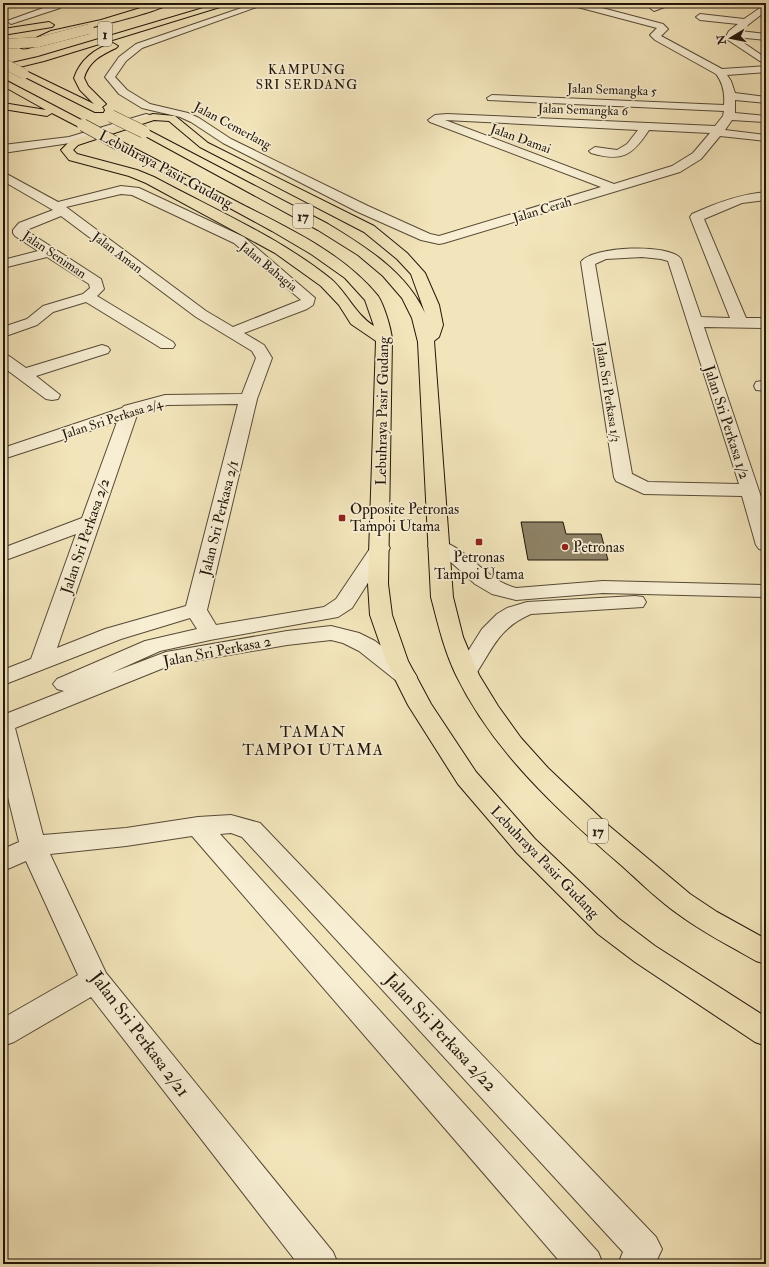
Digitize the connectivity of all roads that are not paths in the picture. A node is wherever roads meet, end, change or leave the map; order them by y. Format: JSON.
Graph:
{"nodes":[{"id":1,"x":36,"y":3,"type":"edge"},
{"id":2,"x":150,"y":3,"type":"edge"},
{"id":3,"x":166,"y":3,"type":"edge"},
{"id":4,"x":229,"y":3,"type":"edge"},
{"id":5,"x":245,"y":3,"type":"edge"},
{"id":6,"x":264,"y":3,"type":"edge"},
{"id":7,"x":573,"y":3,"type":"edge"},
{"id":8,"x":671,"y":3,"type":"edge"},
{"id":9,"x":176,"y":5,"type":"edge"},
{"id":10,"x":140,"y":6,"type":"junction"},
{"id":11,"x":205,"y":7,"type":"edge"},
{"id":12,"x":654,"y":8,"type":"dead end"},
{"id":13,"x":764,"y":10,"type":"edge"},
{"id":14,"x":700,"y":17,"type":"dead end"},
{"id":15,"x":11,"y":21,"type":"dead end"},
{"id":16,"x":746,"y":22,"type":"junction"},
{"id":17,"x":148,"y":29,"type":"junction"},
{"id":18,"x":3,"y":32,"type":"edge"},
{"id":19,"x":732,"y":33,"type":"junction"},
{"id":20,"x":766,"y":37,"type":"edge"},
{"id":21,"x":3,"y":44,"type":"edge"},
{"id":22,"x":8,"y":54,"type":"edge"},
{"id":23,"x":74,"y":62,"type":"dead end"},
{"id":24,"x":766,"y":62,"type":"edge"},
{"id":25,"x":3,"y":63,"type":"edge"},
{"id":26,"x":3,"y":68,"type":"edge"},
{"id":27,"x":766,"y":69,"type":"edge"},
{"id":28,"x":70,"y":72,"type":"dead end"},
{"id":29,"x":727,"y":78,"type":"junction"},
{"id":30,"x":3,"y":82,"type":"edge"},
{"id":31,"x":3,"y":89,"type":"edge"},
{"id":32,"x":730,"y":96,"type":"junction"},
{"id":33,"x":492,"y":98,"type":"dead end"},
{"id":34,"x":36,"y":100,"type":"junction"},
{"id":35,"x":766,"y":100,"type":"edge"},
{"id":36,"x":101,"y":104,"type":"junction"},
{"id":37,"x":3,"y":106,"type":"edge"},
{"id":38,"x":160,"y":110,"type":"junction"},
{"id":39,"x":729,"y":112,"type":"junction"},
{"id":40,"x":114,"y":115,"type":"junction"},
{"id":41,"x":64,"y":116,"type":"junction"},
{"id":42,"x":447,"y":117,"type":"joint"},
{"id":43,"x":766,"y":119,"type":"edge"},
{"id":44,"x":646,"y":126,"type":"junction"},
{"id":45,"x":718,"y":131,"type":"junction"},
{"id":46,"x":766,"y":138,"type":"edge"},
{"id":47,"x":3,"y":149,"type":"edge"},
{"id":48,"x":595,"y":151,"type":"dead end"},
{"id":49,"x":3,"y":176,"type":"edge"},
{"id":50,"x":612,"y":187,"type":"junction"},
{"id":51,"x":128,"y":190,"type":"joint"},
{"id":52,"x":766,"y":196,"type":"edge"},
{"id":53,"x":59,"y":209,"type":"junction"},
{"id":54,"x":438,"y":240,"type":"joint"},
{"id":55,"x":50,"y":252,"type":"junction"},
{"id":56,"x":670,"y":256,"type":"joint"},
{"id":57,"x":3,"y":264,"type":"edge"},
{"id":58,"x":88,"y":297,"type":"junction"},
{"id":59,"x":694,"y":322,"type":"junction"},
{"id":60,"x":740,"y":323,"type":"junction"},
{"id":61,"x":766,"y":323,"type":"edge"},
{"id":62,"x":3,"y":332,"type":"edge"},
{"id":63,"x":231,"y":333,"type":"junction"},
{"id":64,"x":384,"y":340,"type":"junction"},
{"id":65,"x":426,"y":342,"type":"junction"},
{"id":66,"x":167,"y":345,"type":"dead end"},
{"id":67,"x":258,"y":348,"type":"joint"},
{"id":68,"x":102,"y":350,"type":"dead end"},
{"id":69,"x":3,"y":359,"type":"edge"},
{"id":70,"x":24,"y":374,"type":"junction"},
{"id":71,"x":52,"y":395,"type":"dead end"},
{"id":72,"x":248,"y":399,"type":"junction"},
{"id":73,"x":130,"y":410,"type":"junction"},
{"id":74,"x":3,"y":454,"type":"edge"},
{"id":75,"x":750,"y":490,"type":"junction"},
{"id":76,"x":90,"y":522,"type":"junction"},
{"id":77,"x":766,"y":545,"type":"edge"},
{"id":78,"x":438,"y":546,"type":"junction"},
{"id":79,"x":380,"y":548,"type":"junction"},
{"id":80,"x":3,"y":555,"type":"edge"},
{"id":81,"x":766,"y":591,"type":"edge"},
{"id":82,"x":766,"y":606,"type":"edge"},
{"id":83,"x":196,"y":610,"type":"junction"},
{"id":84,"x":210,"y":633,"type":"junction"},
{"id":85,"x":41,"y":662,"type":"junction"},
{"id":86,"x":466,"y":672,"type":"junction"},
{"id":87,"x":406,"y":677,"type":"junction"},
{"id":88,"x":3,"y":678,"type":"edge"},
{"id":89,"x":3,"y":714,"type":"edge"},
{"id":90,"x":3,"y":726,"type":"edge"},
{"id":91,"x":198,"y":826,"type":"junction"},
{"id":92,"x":33,"y":846,"type":"junction"},
{"id":93,"x":3,"y":861,"type":"edge"},
{"id":94,"x":766,"y":953,"type":"edge"},
{"id":95,"x":95,"y":980,"type":"junction"},
{"id":96,"x":766,"y":1033,"type":"edge"},
{"id":97,"x":3,"y":1034,"type":"edge"},
{"id":98,"x":640,"y":1256,"type":"edge"},
{"id":99,"x":320,"y":1264,"type":"edge"},
{"id":100,"x":586,"y":1264,"type":"edge"}],
"edges":[{"from":1,"to":15,"type":"street"},
{"from":2,"to":10,"type":"highway"},
{"from":3,"to":22,"type":"highway"},
{"from":4,"to":11,"type":"highway"},
{"from":5,"to":36,"type":"highway"},
{"from":6,"to":38,"type":"street","name":"Jalan Cemerlang"},
{"from":7,"to":29,"type":"street"},
{"from":8,"to":12,"type":"street"},
{"from":9,"to":21,"type":"highway","bridge":true},
{"from":9,"to":22,"type":"highway","number":"1"},
{"from":10,"to":18,"type":"highway"},
{"from":10,"to":22,"type":"highway"},
{"from":11,"to":17,"type":"highway"},
{"from":11,"to":25,"type":"highway","number":"1"},
{"from":13,"to":16,"type":"street"},
{"from":14,"to":16,"type":"street"},
{"from":16,"to":19,"type":"street"},
{"from":17,"to":23,"type":"highway"},
{"from":17,"to":26,"type":"highway"},
{"from":19,"to":20,"type":"street"},
{"from":19,"to":24,"type":"street"},
{"from":25,"to":40,"type":"highway","name":"Lebuhraya Pasir Gudang","number":"17","bridge":true},
{"from":27,"to":29,"type":"street"},
{"from":28,"to":36,"type":"highway"},
{"from":29,"to":32,"type":"street"},
{"from":30,"to":34,"type":"highway","name":"Lebuhraya Pasir Gudang","number":"17"},
{"from":31,"to":34,"type":"highway"},
{"from":32,"to":35,"type":"street"},
{"from":32,"to":39,"type":"street"},
{"from":33,"to":39,"type":"street","name":"Jalan Semangka 5"},
{"from":34,"to":41,"type":"highway","name":"Lebuhraya Pasir Gudang","number":"17"},
{"from":36,"to":40,"type":"highway"},
{"from":37,"to":41,"type":"highway"},
{"from":38,"to":47,"type":"street"},
{"from":38,"to":54,"type":"street","name":"Jalan Cemerlang"},
{"from":39,"to":43,"type":"street","name":"Jalan Semangka 5"},
{"from":39,"to":45,"type":"street","name":"Jalan Cerah"},
{"from":40,"to":65,"type":"highway","name":"Lebuhraya Pasir Gudang","number":"17","bridge":true},
{"from":41,"to":64,"type":"highway","name":"Lebuhraya Pasir Gudang","number":"17","bridge":true},
{"from":42,"to":44,"type":"street","name":"Jalan Semangka 6"},
{"from":42,"to":50,"type":"street","name":"Jalan Damai"},
{"from":44,"to":45,"type":"street","name":"Jalan Semangka 6"},
{"from":44,"to":48,"type":"street"},
{"from":45,"to":46,"type":"street","name":"Jalan Semangka 6"},
{"from":45,"to":50,"type":"street","name":"Jalan Cerah"},
{"from":49,"to":53,"type":"street","name":"Jalan Aman"},
{"from":50,"to":54,"type":"street","name":"Jalan Cerah"},
{"from":51,"to":53,"type":"street","name":"Jalan Seniman"},
{"from":51,"to":63,"type":"street","name":"Jalan Bahagia"},
{"from":52,"to":60,"type":"street"},
{"from":53,"to":55,"type":"street","name":"Jalan Seniman"},
{"from":53,"to":63,"type":"street","name":"Jalan Aman"},
{"from":55,"to":57,"type":"street"},
{"from":55,"to":58,"type":"street","name":"Jalan Seniman"},
{"from":56,"to":59,"type":"street","name":"Jalan Sri Perkasa 1/2"},
{"from":56,"to":75,"type":"street","name":"Jalan Sri Perkasa 1/3"},
{"from":58,"to":62,"type":"street","name":"Jalan Seniman"},
{"from":58,"to":66,"type":"street"},
{"from":59,"to":60,"type":"street"},
{"from":59,"to":75,"type":"street","name":"Jalan Sri Perkasa 1/2"},
{"from":60,"to":61,"type":"street"},
{"from":63,"to":67,"type":"street","name":"Jalan Aman"},
{"from":64,"to":65,"type":"highway"},
{"from":64,"to":79,"type":"highway","name":"Lebuhraya Pasir Gudang","number":"17"},
{"from":65,"to":78,"type":"highway","name":"Lebuhraya Pasir Gudang","number":"17"},
{"from":67,"to":72,"type":"street","name":"Jalan Sri Perkasa 2/1"},
{"from":68,"to":70,"type":"street"},
{"from":69,"to":70,"type":"street"},
{"from":70,"to":71,"type":"street"},
{"from":72,"to":73,"type":"street","name":"Jalan Sri Perkasa 2/4"},
{"from":72,"to":83,"type":"street","name":"Jalan Sri Perkasa 2/1"},
{"from":73,"to":74,"type":"street","name":"Jalan Sri Perkasa 2/4"},
{"from":73,"to":76,"type":"street","name":"Jalan Sri Perkasa 2/2"},
{"from":75,"to":77,"type":"street","name":"Jalan Sri Perkasa 1/2"},
{"from":76,"to":80,"type":"street"},
{"from":76,"to":85,"type":"street","name":"Jalan Sri Perkasa 2/2"},
{"from":78,"to":81,"type":"street"},
{"from":78,"to":86,"type":"highway","name":"Lebuhraya Pasir Gudang","number":"17"},
{"from":79,"to":84,"type":"street","name":"Jalan Sri Perkasa 2"},
{"from":79,"to":87,"type":"highway","name":"Lebuhraya Pasir Gudang","number":"17"},
{"from":82,"to":86,"type":"street"},
{"from":83,"to":84,"type":"street"},
{"from":83,"to":85,"type":"street"},
{"from":84,"to":89,"type":"street","name":"Jalan Sri Perkasa 2"},
{"from":85,"to":88,"type":"street"},
{"from":86,"to":94,"type":"highway","name":"Lebuhraya Pasir Gudang","number":"17"},
{"from":87,"to":90,"type":"street","name":"Jalan Sri Perkasa 2"},
{"from":87,"to":96,"type":"highway","name":"Lebuhraya Pasir Gudang","number":"17"},
{"from":90,"to":92,"type":"street","name":"Jalan Sri Perkasa 2/21"},
{"from":91,"to":92,"type":"street"},
{"from":91,"to":98,"type":"street","name":"Jalan Sri Perkasa 2/22"},
{"from":91,"to":100,"type":"street"},
{"from":92,"to":93,"type":"street"},
{"from":92,"to":95,"type":"street","name":"Jalan Sri Perkasa 2/21"},
{"from":95,"to":97,"type":"street"},
{"from":95,"to":99,"type":"street","name":"Jalan Sri Perkasa 2/21"}]}
